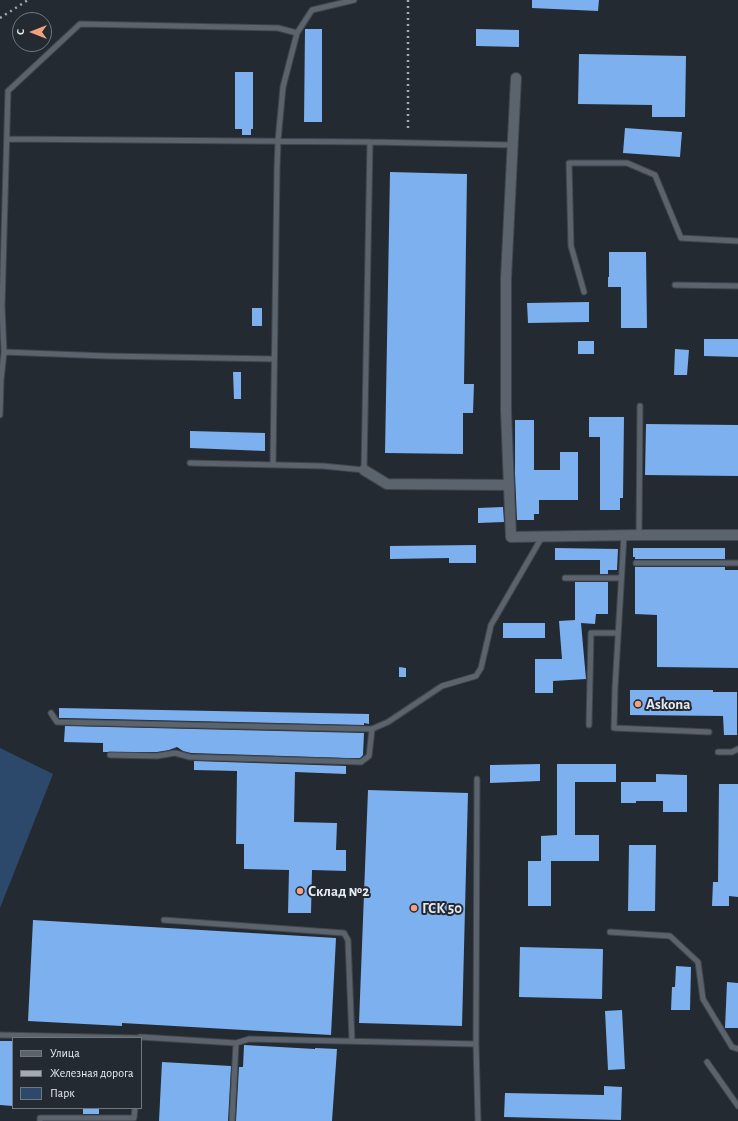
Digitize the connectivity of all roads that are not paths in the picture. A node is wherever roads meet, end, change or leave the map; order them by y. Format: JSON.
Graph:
{"nodes":[{"id":1,"x":354,"y":0,"type":"edge"},
{"id":2,"x":297,"y":33,"type":"junction"},
{"id":3,"x":516,"y":78,"type":"dead end"},
{"id":4,"x":7,"y":139,"type":"junction"},
{"id":5,"x":278,"y":141,"type":"junction"},
{"id":6,"x":370,"y":142,"type":"junction"},
{"id":7,"x":513,"y":145,"type":"junction"},
{"id":8,"x":738,"y":241,"type":"edge"},
{"id":9,"x":675,"y":286,"type":"dead end"},
{"id":10,"x":738,"y":286,"type":"edge"},
{"id":11,"x":584,"y":292,"type":"dead end"},
{"id":12,"x":4,"y":352,"type":"junction"},
{"id":13,"x":274,"y":359,"type":"junction"},
{"id":14,"x":640,"y":406,"type":"dead end"},
{"id":15,"x":0,"y":415,"type":"edge"},
{"id":16,"x":190,"y":463,"type":"dead end"},
{"id":17,"x":273,"y":465,"type":"junction"},
{"id":18,"x":364,"y":470,"type":"junction"},
{"id":19,"x":509,"y":485,"type":"junction"},
{"id":20,"x":639,"y":535,"type":"junction"},
{"id":21,"x":738,"y":535,"type":"edge"},
{"id":22,"x":624,"y":536,"type":"junction"},
{"id":23,"x":542,"y":537,"type":"junction"},
{"id":24,"x":636,"y":562,"type":"dead end"},
{"id":25,"x":738,"y":564,"type":"edge"},
{"id":26,"x":565,"y":578,"type":"dead end"},
{"id":27,"x":621,"y":578,"type":"junction"},
{"id":28,"x":618,"y":633,"type":"junction"},
{"id":29,"x":51,"y":713,"type":"dead end"},
{"id":30,"x":589,"y":725,"type":"dead end"},
{"id":31,"x":372,"y":729,"type":"junction"},
{"id":32,"x":709,"y":732,"type":"dead end"},
{"id":33,"x":738,"y":749,"type":"edge"},
{"id":34,"x":718,"y":752,"type":"dead end"},
{"id":35,"x":110,"y":755,"type":"dead end"},
{"id":36,"x":477,"y":779,"type":"dead end"},
{"id":37,"x":164,"y":920,"type":"dead end"},
{"id":38,"x":610,"y":932,"type":"dead end"},
{"id":39,"x":0,"y":1035,"type":"edge"},
{"id":40,"x":93,"y":1037,"type":"edge"},
{"id":41,"x":142,"y":1038,"type":"edge"},
{"id":42,"x":352,"y":1041,"type":"junction"},
{"id":43,"x":236,"y":1043,"type":"junction"},
{"id":44,"x":476,"y":1044,"type":"junction"},
{"id":45,"x":738,"y":1049,"type":"edge"},
{"id":46,"x":707,"y":1062,"type":"dead end"},
{"id":47,"x":738,"y":1106,"type":"edge"},
{"id":48,"x":135,"y":1109,"type":"edge"},
{"id":49,"x":134,"y":1120,"type":"edge"},
{"id":50,"x":40,"y":1121,"type":"edge"},
{"id":51,"x":232,"y":1121,"type":"edge"},
{"id":52,"x":478,"y":1121,"type":"edge"}],
"edges":[{"from":1,"to":2,"type":"lane"},
{"from":2,"to":4,"type":"lane"},
{"from":2,"to":5,"type":"lane"},
{"from":3,"to":7,"type":"street"},
{"from":4,"to":5,"type":"lane"},
{"from":4,"to":12,"type":"lane"},
{"from":5,"to":6,"type":"lane"},
{"from":5,"to":13,"type":"lane"},
{"from":6,"to":7,"type":"lane"},
{"from":6,"to":18,"type":"lane"},
{"from":7,"to":19,"type":"street"},
{"from":8,"to":11,"type":"lane"},
{"from":9,"to":10,"type":"lane"},
{"from":12,"to":13,"type":"lane"},
{"from":12,"to":15,"type":"lane"},
{"from":13,"to":17,"type":"lane"},
{"from":14,"to":20,"type":"lane"},
{"from":16,"to":17,"type":"lane"},
{"from":17,"to":18,"type":"lane"},
{"from":18,"to":19,"type":"street"},
{"from":19,"to":23,"type":"street"},
{"from":20,"to":21,"type":"street"},
{"from":20,"to":22,"type":"street"},
{"from":22,"to":23,"type":"street"},
{"from":22,"to":27,"type":"lane"},
{"from":23,"to":31,"type":"lane"},
{"from":24,"to":25,"type":"lane"},
{"from":26,"to":27,"type":"lane"},
{"from":27,"to":28,"type":"lane"},
{"from":28,"to":30,"type":"lane"},
{"from":28,"to":32,"type":"lane"},
{"from":29,"to":31,"type":"lane"},
{"from":31,"to":35,"type":"lane"},
{"from":33,"to":34,"type":"lane"},
{"from":36,"to":44,"type":"lane"},
{"from":37,"to":42,"type":"lane"},
{"from":38,"to":45,"type":"lane"},
{"from":39,"to":40,"type":"lane"},
{"from":41,"to":43,"type":"lane"},
{"from":42,"to":43,"type":"lane"},
{"from":42,"to":44,"type":"lane"},
{"from":43,"to":51,"type":"lane"},
{"from":44,"to":52,"type":"lane"},
{"from":46,"to":47,"type":"lane"},
{"from":48,"to":49,"type":"lane"},
{"from":49,"to":50,"type":"lane"}]}
